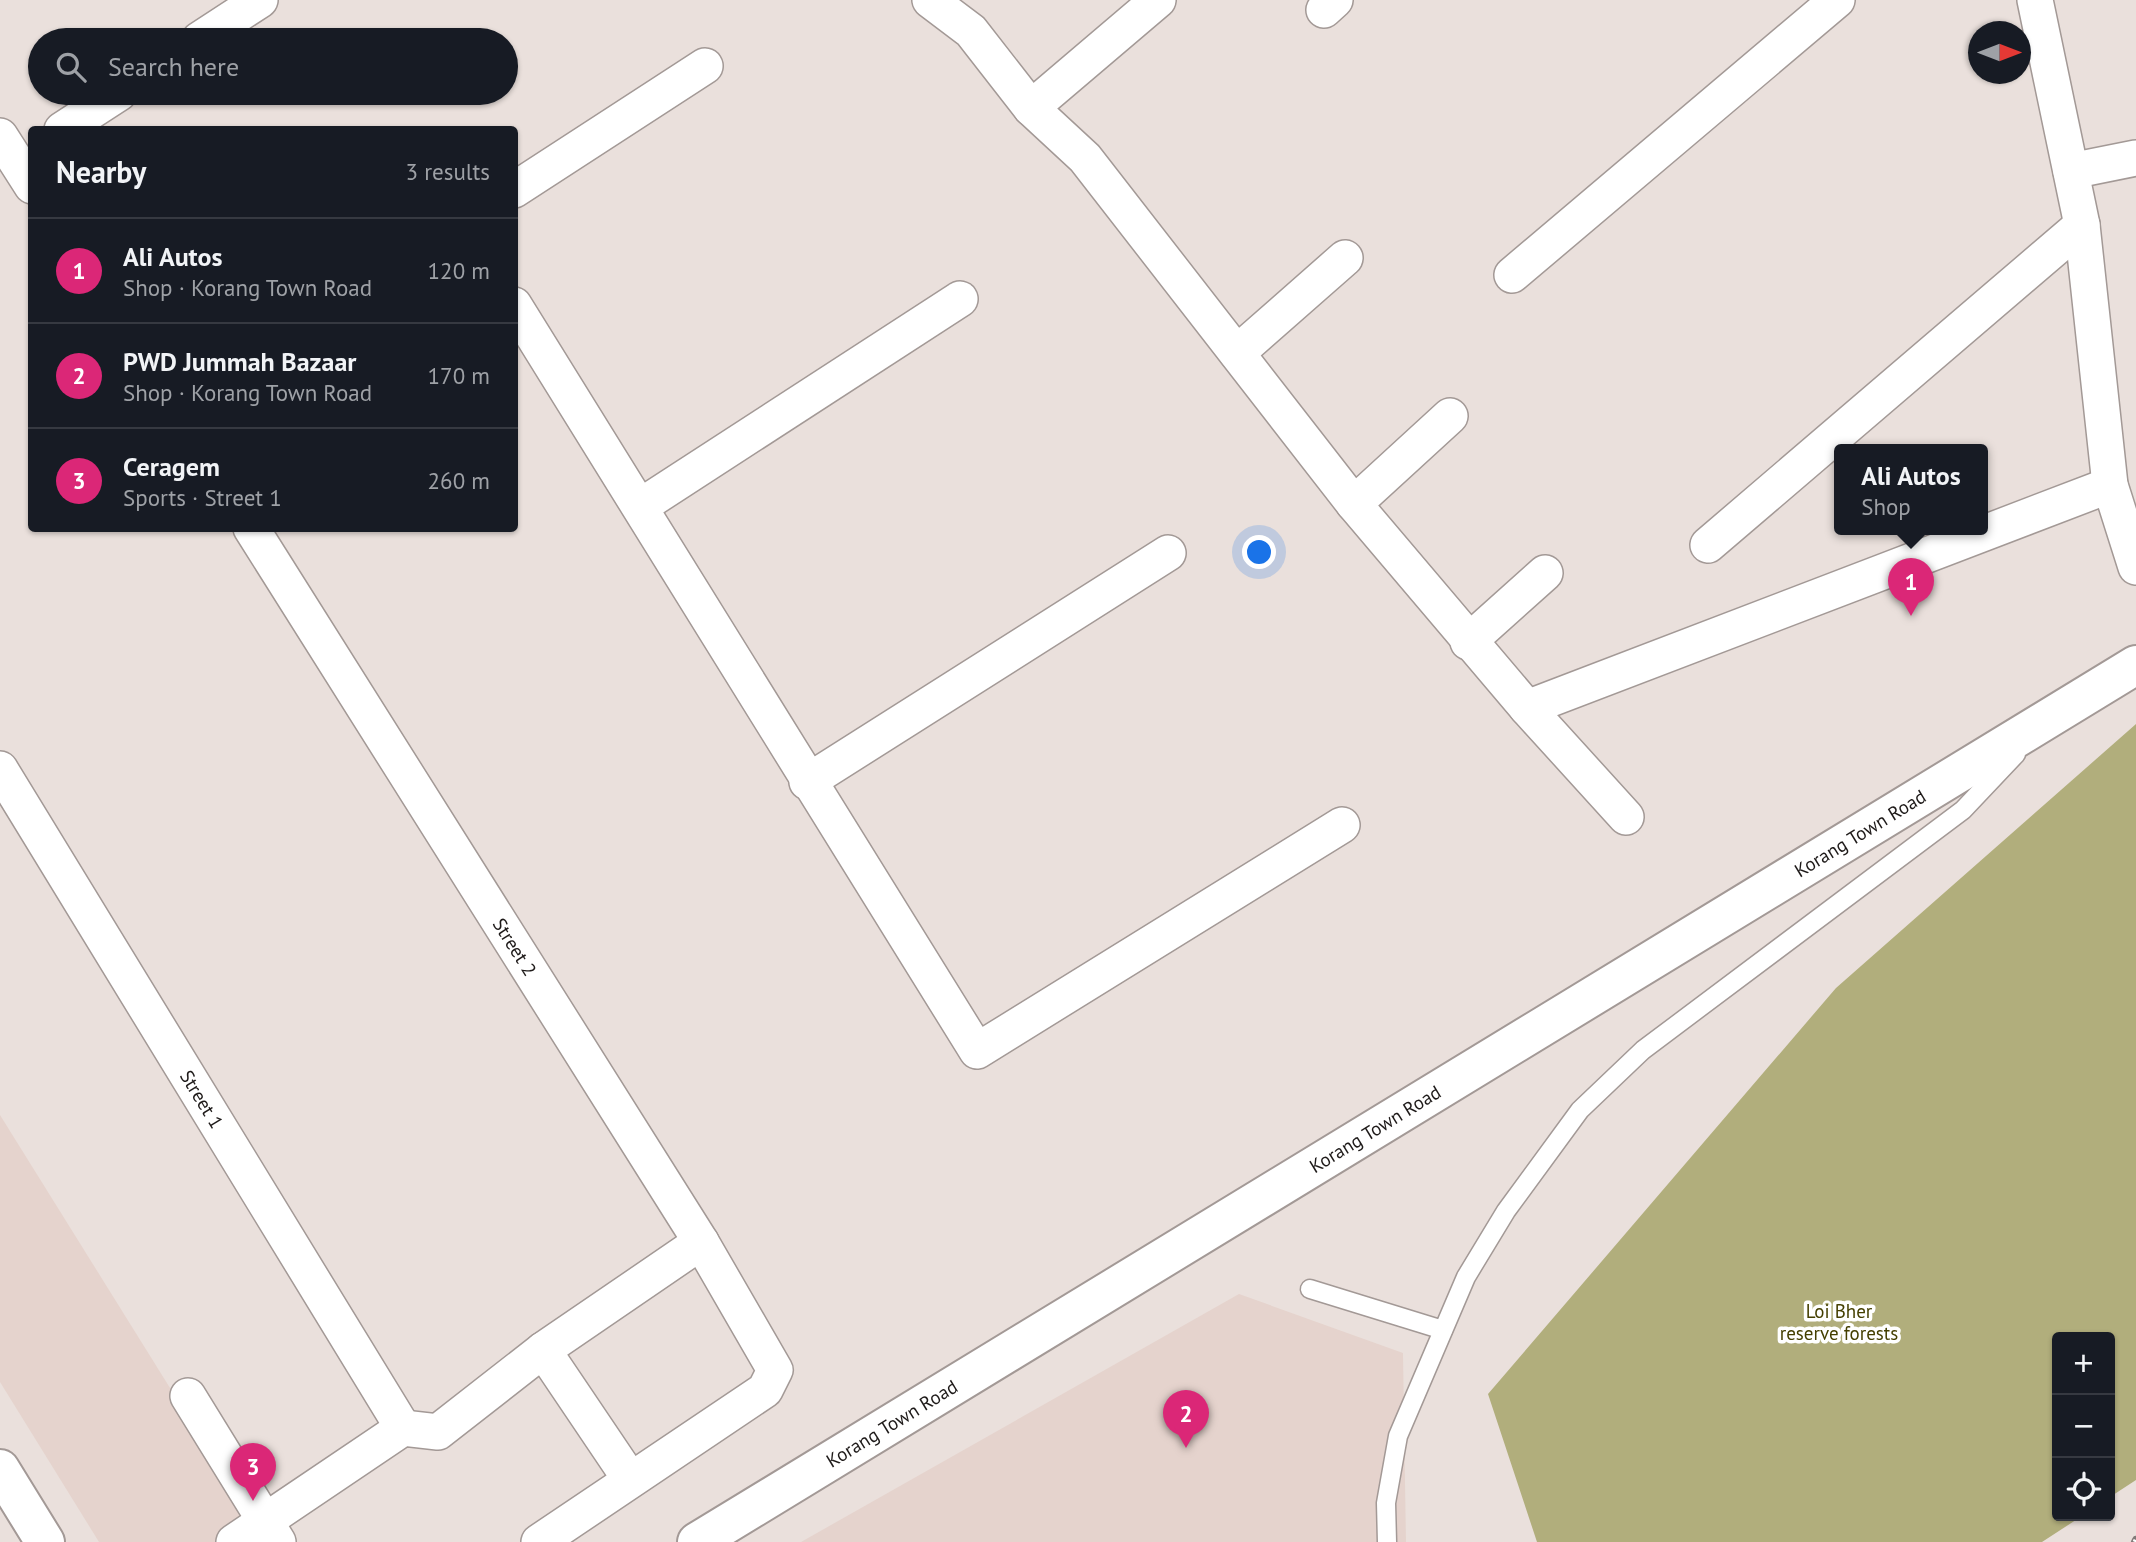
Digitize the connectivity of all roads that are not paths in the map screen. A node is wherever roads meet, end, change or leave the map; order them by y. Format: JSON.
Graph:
{"nodes":[{"id":1,"x":260,"y":0,"type":"edge"},
{"id":2,"x":930,"y":0,"type":"edge"},
{"id":3,"x":1158,"y":0,"type":"edge"},
{"id":4,"x":1837,"y":0,"type":"edge"},
{"id":5,"x":2035,"y":0,"type":"edge"},
{"id":6,"x":217,"y":28,"type":"edge"},
{"id":7,"x":705,"y":66,"type":"dead end"},
{"id":8,"x":101,"y":105,"type":"edge"},
{"id":9,"x":1031,"y":108,"type":"junction"},
{"id":10,"x":68,"y":126,"type":"edge"},
{"id":11,"x":2136,"y":158,"type":"edge"},
{"id":12,"x":2071,"y":172,"type":"junction"},
{"id":13,"x":518,"y":187,"type":"edge"},
{"id":14,"x":2082,"y":225,"type":"junction"},
{"id":15,"x":1345,"y":258,"type":"dead end"},
{"id":16,"x":1512,"y":275,"type":"dead end"},
{"id":17,"x":960,"y":299,"type":"dead end"},
{"id":18,"x":518,"y":311,"type":"edge"},
{"id":19,"x":1237,"y":353,"type":"junction"},
{"id":20,"x":1450,"y":416,"type":"dead end"},
{"id":21,"x":2110,"y":485,"type":"junction"},
{"id":22,"x":1354,"y":504,"type":"junction"},
{"id":23,"x":641,"y":506,"type":"junction"},
{"id":24,"x":254,"y":532,"type":"edge"},
{"id":25,"x":1988,"y":532,"type":"edge"},
{"id":26,"x":1979,"y":535,"type":"edge"},
{"id":27,"x":1709,"y":545,"type":"dead end"},
{"id":28,"x":1168,"y":553,"type":"dead end"},
{"id":29,"x":2136,"y":567,"type":"edge"},
{"id":30,"x":1545,"y":573,"type":"dead end"},
{"id":31,"x":1468,"y":642,"type":"junction"},
{"id":32,"x":2136,"y":665,"type":"edge"},
{"id":33,"x":1527,"y":708,"type":"junction"},
{"id":34,"x":2053,"y":715,"type":"junction"},
{"id":35,"x":0,"y":769,"type":"edge"},
{"id":36,"x":807,"y":782,"type":"junction"},
{"id":37,"x":1626,"y":817,"type":"dead end"},
{"id":38,"x":1342,"y":825,"type":"dead end"},
{"id":39,"x":701,"y":1242,"type":"junction"},
{"id":40,"x":1310,"y":1289,"type":"dead end"},
{"id":41,"x":1443,"y":1330,"type":"junction"},
{"id":42,"x":543,"y":1350,"type":"junction"},
{"id":43,"x":188,"y":1396,"type":"dead end"},
{"id":44,"x":403,"y":1428,"type":"junction"},
{"id":45,"x":0,"y":1469,"type":"edge"},
{"id":46,"x":630,"y":1479,"type":"junction"},
{"id":47,"x":271,"y":1531,"type":"edge"},
{"id":48,"x":45,"y":1542,"type":"edge"},
{"id":49,"x":234,"y":1542,"type":"edge"},
{"id":50,"x":539,"y":1542,"type":"edge"},
{"id":51,"x":697,"y":1542,"type":"edge"},
{"id":52,"x":1387,"y":1542,"type":"edge"}],
"edges":[{"from":1,"to":6,"type":"street"},
{"from":2,"to":9,"type":"street"},
{"from":3,"to":9,"type":"street"},
{"from":4,"to":16,"type":"street"},
{"from":5,"to":12,"type":"street"},
{"from":7,"to":13,"type":"street"},
{"from":8,"to":10,"type":"street"},
{"from":9,"to":19,"type":"street"},
{"from":11,"to":12,"type":"street"},
{"from":12,"to":14,"type":"street"},
{"from":14,"to":21,"type":"street"},
{"from":14,"to":27,"type":"street"},
{"from":15,"to":19,"type":"street"},
{"from":17,"to":23,"type":"street"},
{"from":18,"to":23,"type":"street"},
{"from":19,"to":22,"type":"street"},
{"from":20,"to":22,"type":"street"},
{"from":21,"to":25,"type":"street"},
{"from":21,"to":29,"type":"street"},
{"from":22,"to":31,"type":"street"},
{"from":23,"to":36,"type":"street"},
{"from":24,"to":39,"type":"street","name":"Street 2"},
{"from":26,"to":33,"type":"street"},
{"from":28,"to":36,"type":"street"},
{"from":30,"to":31,"type":"street"},
{"from":31,"to":33,"type":"street"},
{"from":32,"to":34,"type":"street","name":"Korang Town Road"},
{"from":33,"to":37,"type":"street"},
{"from":34,"to":41,"type":"lane","name":"Korang Town Road"},
{"from":34,"to":51,"type":"street","name":"Korang Town Road"},
{"from":35,"to":44,"type":"street","name":"Street 1"},
{"from":36,"to":38,"type":"street"},
{"from":39,"to":42,"type":"street"},
{"from":39,"to":46,"type":"street","name":"Street 2"},
{"from":40,"to":41,"type":"lane"},
{"from":41,"to":52,"type":"lane","name":"Korang Town Road"},
{"from":42,"to":44,"type":"street"},
{"from":42,"to":46,"type":"street"},
{"from":43,"to":47,"type":"street"},
{"from":44,"to":47,"type":"street"},
{"from":45,"to":48,"type":"street"},
{"from":46,"to":50,"type":"street"},
{"from":47,"to":49,"type":"street"}]}
